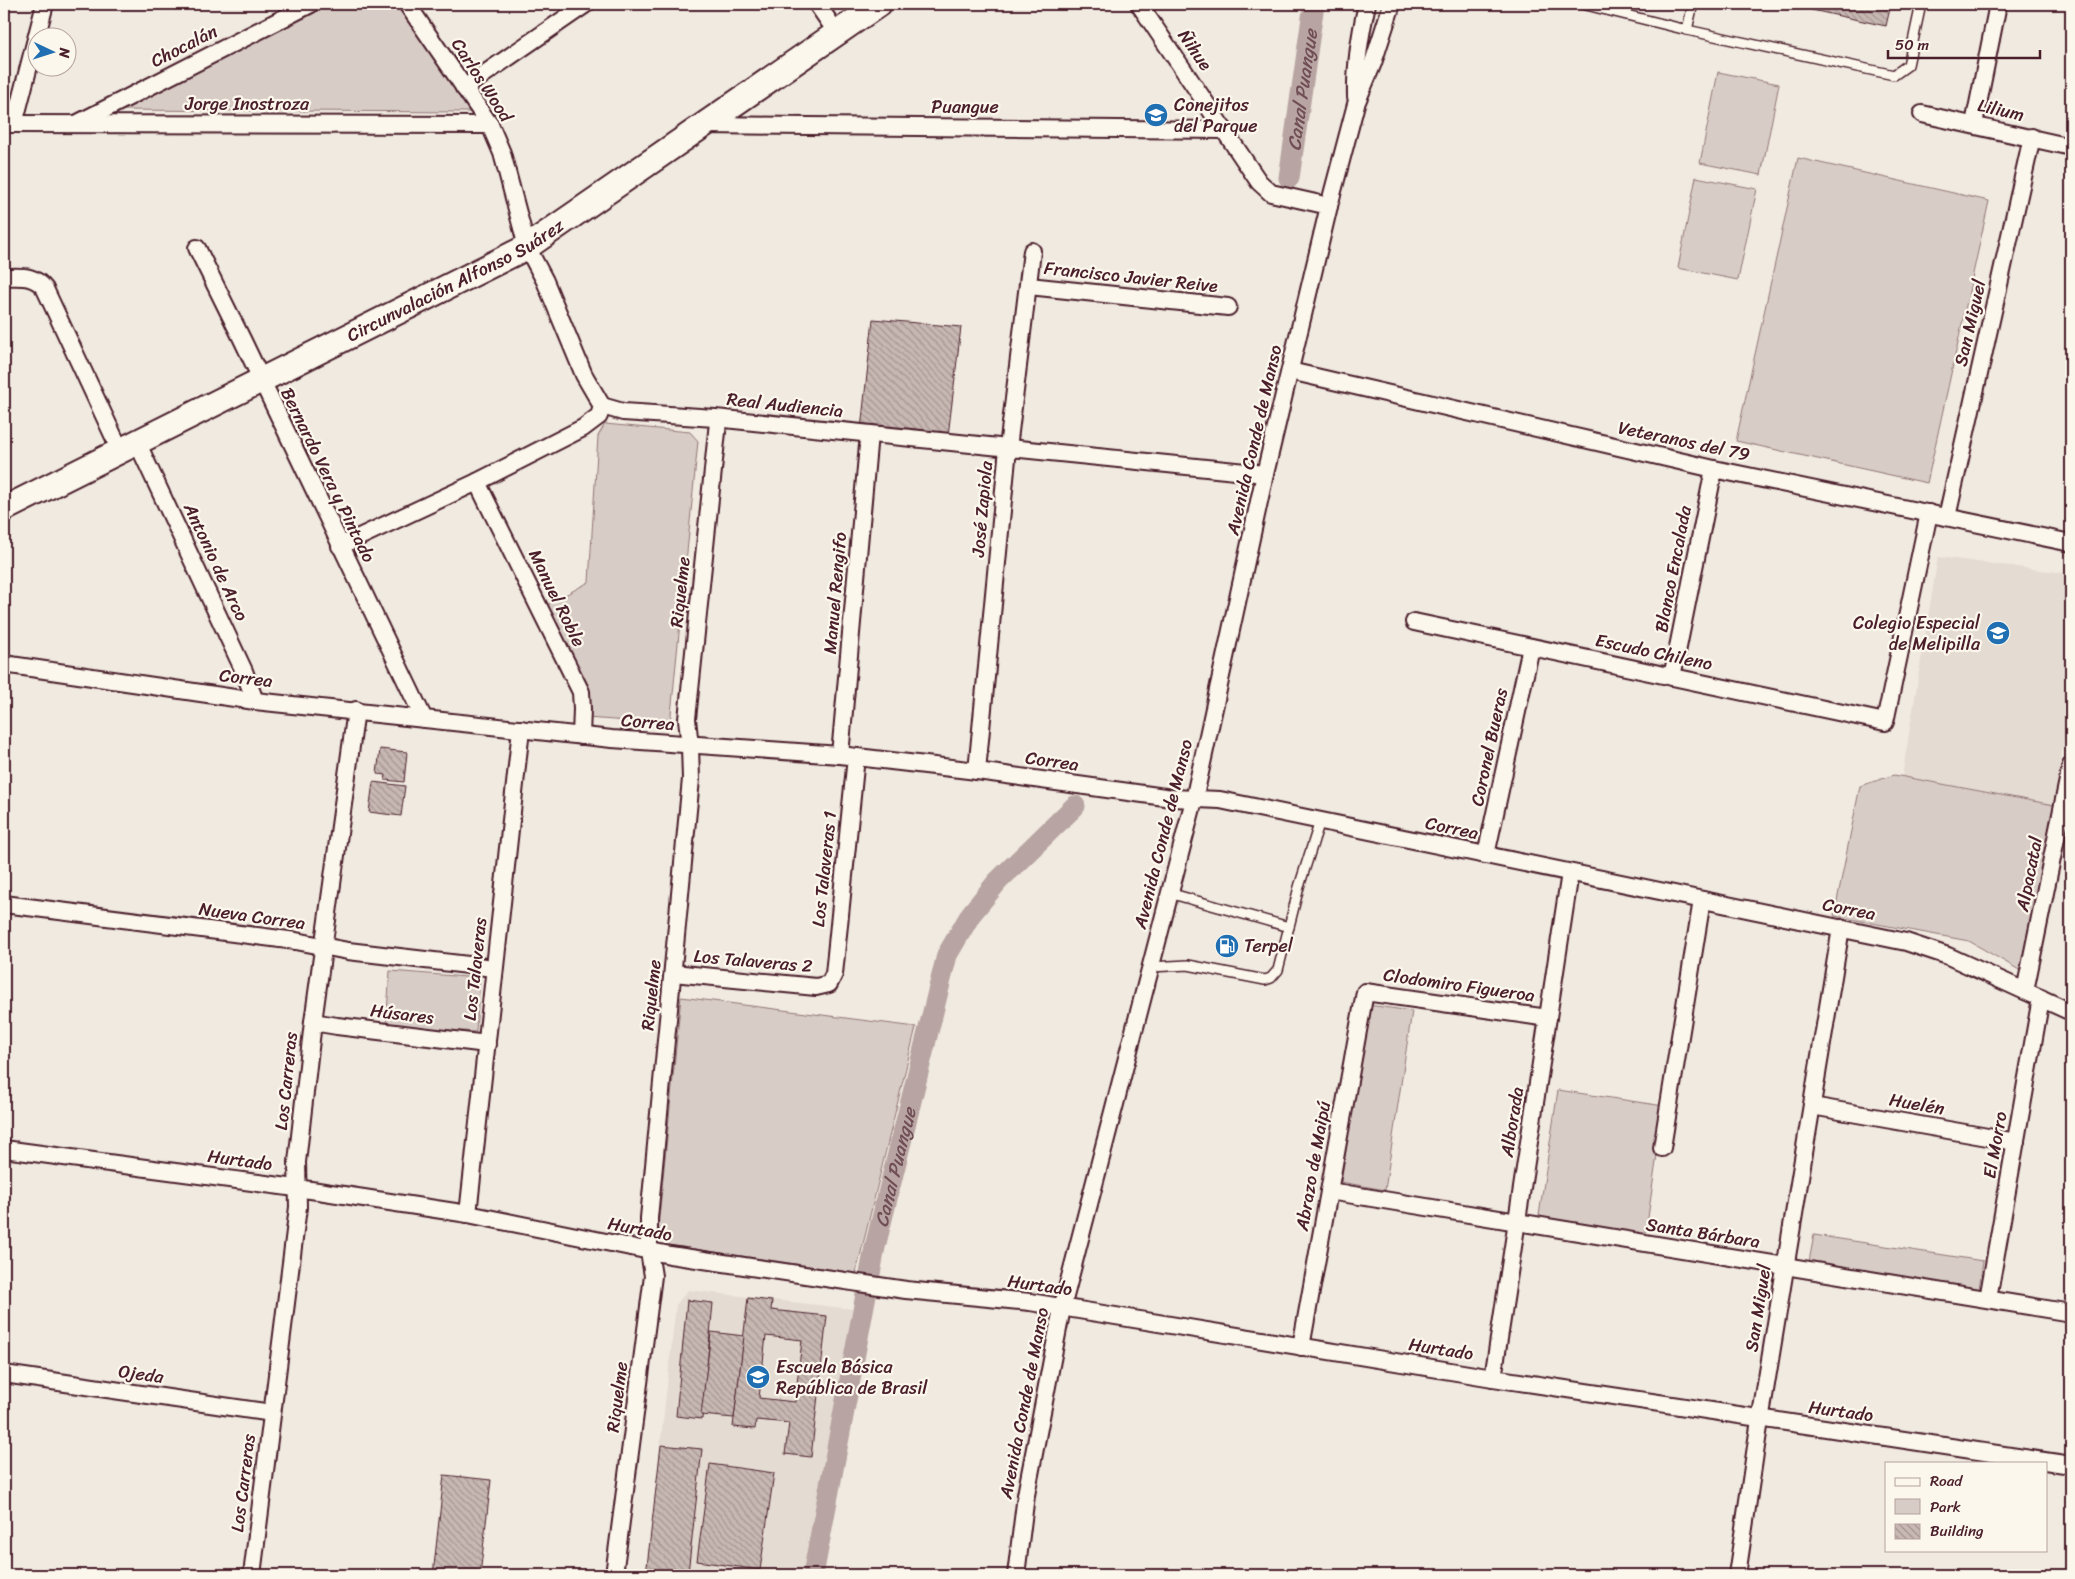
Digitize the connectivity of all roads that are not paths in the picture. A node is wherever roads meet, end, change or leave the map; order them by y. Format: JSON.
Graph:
{"nodes":[{"id":1,"x":45,"y":4,"type":"edge"},
{"id":2,"x":311,"y":4,"type":"edge"},
{"id":3,"x":406,"y":4,"type":"edge"},
{"id":4,"x":586,"y":4,"type":"edge"},
{"id":5,"x":817,"y":4,"type":"edge"},
{"id":6,"x":879,"y":4,"type":"edge"},
{"id":7,"x":1139,"y":4,"type":"edge"},
{"id":8,"x":1367,"y":4,"type":"edge"},
{"id":9,"x":1392,"y":4,"type":"edge"},
{"id":10,"x":1582,"y":4,"type":"edge"},
{"id":11,"x":1693,"y":4,"type":"edge"},
{"id":12,"x":1921,"y":4,"type":"edge"},
{"id":13,"x":1998,"y":4,"type":"edge"},
{"id":14,"x":1687,"y":30,"type":"junction"},
{"id":15,"x":837,"y":33,"type":"junction"},
{"id":16,"x":464,"y":88,"type":"junction"},
{"id":17,"x":1356,"y":104,"type":"junction"},
{"id":18,"x":1922,"y":114,"type":"dead end"},
{"id":19,"x":9,"y":124,"type":"edge"},
{"id":20,"x":76,"y":124,"type":"junction"},
{"id":21,"x":1974,"y":124,"type":"junction"},
{"id":22,"x":490,"y":125,"type":"junction"},
{"id":23,"x":704,"y":125,"type":"junction"},
{"id":24,"x":1226,"y":130,"type":"junction"},
{"id":25,"x":2032,"y":138,"type":"junction"},
{"id":26,"x":2071,"y":147,"type":"edge"},
{"id":27,"x":1329,"y":206,"type":"junction"},
{"id":28,"x":527,"y":247,"type":"junction"},
{"id":29,"x":197,"y":248,"type":"dead end"},
{"id":30,"x":1032,"y":251,"type":"dead end"},
{"id":31,"x":4,"y":277,"type":"edge"},
{"id":32,"x":1029,"y":286,"type":"junction"},
{"id":33,"x":1228,"y":307,"type":"dead end"},
{"id":34,"x":1290,"y":370,"type":"junction"},
{"id":35,"x":261,"y":380,"type":"junction"},
{"id":36,"x":602,"y":406,"type":"junction"},
{"id":37,"x":715,"y":418,"type":"junction"},
{"id":38,"x":869,"y":434,"type":"junction"},
{"id":39,"x":129,"y":446,"type":"junction"},
{"id":40,"x":1008,"y":448,"type":"junction"},
{"id":41,"x":1714,"y":468,"type":"junction"},
{"id":42,"x":1265,"y":474,"type":"junction"},
{"id":43,"x":477,"y":482,"type":"junction"},
{"id":44,"x":4,"y":509,"type":"edge"},
{"id":45,"x":1929,"y":513,"type":"junction"},
{"id":46,"x":1947,"y":517,"type":"junction"},
{"id":47,"x":2071,"y":543,"type":"edge"},
{"id":48,"x":340,"y":546,"type":"junction"},
{"id":49,"x":1414,"y":622,"type":"dead end"},
{"id":50,"x":1530,"y":646,"type":"junction"},
{"id":51,"x":4,"y":664,"type":"edge"},
{"id":52,"x":1672,"y":677,"type":"junction"},
{"id":53,"x":255,"y":700,"type":"junction"},
{"id":54,"x":356,"y":710,"type":"junction"},
{"id":55,"x":424,"y":719,"type":"junction"},
{"id":56,"x":521,"y":729,"type":"junction"},
{"id":57,"x":581,"y":736,"type":"junction"},
{"id":58,"x":690,"y":746,"type":"junction"},
{"id":59,"x":848,"y":756,"type":"junction"},
{"id":60,"x":2071,"y":765,"type":"edge"},
{"id":61,"x":977,"y":771,"type":"junction"},
{"id":62,"x":1194,"y":800,"type":"junction"},
{"id":63,"x":1320,"y":821,"type":"junction"},
{"id":64,"x":1486,"y":855,"type":"junction"},
{"id":65,"x":1570,"y":873,"type":"junction"},
{"id":66,"x":1169,"y":893,"type":"junction"},
{"id":67,"x":1702,"y":900,"type":"junction"},
{"id":68,"x":4,"y":904,"type":"edge"},
{"id":69,"x":1289,"y":926,"type":"junction"},
{"id":70,"x":1841,"y":928,"type":"junction"},
{"id":71,"x":324,"y":946,"type":"junction"},
{"id":72,"x":1150,"y":967,"type":"junction"},
{"id":73,"x":494,"y":968,"type":"junction"},
{"id":74,"x":673,"y":973,"type":"junction"},
{"id":75,"x":828,"y":984,"type":"joint"},
{"id":76,"x":2025,"y":991,"type":"junction"},
{"id":77,"x":1365,"y":992,"type":"joint"},
{"id":78,"x":2041,"y":998,"type":"junction"},
{"id":79,"x":2071,"y":1012,"type":"edge"},
{"id":80,"x":1548,"y":1018,"type":"junction"},
{"id":81,"x":313,"y":1022,"type":"junction"},
{"id":82,"x":487,"y":1044,"type":"junction"},
{"id":83,"x":1812,"y":1106,"type":"junction"},
{"id":84,"x":2016,"y":1142,"type":"junction"},
{"id":85,"x":4,"y":1148,"type":"edge"},
{"id":86,"x":1662,"y":1148,"type":"dead end"},
{"id":87,"x":298,"y":1188,"type":"junction"},
{"id":88,"x":1329,"y":1191,"type":"junction"},
{"id":89,"x":468,"y":1214,"type":"junction"},
{"id":90,"x":1517,"y":1222,"type":"junction"},
{"id":91,"x":649,"y":1251,"type":"junction"},
{"id":92,"x":1785,"y":1266,"type":"junction"},
{"id":93,"x":1988,"y":1299,"type":"junction"},
{"id":94,"x":1062,"y":1308,"type":"junction"},
{"id":95,"x":2071,"y":1313,"type":"edge"},
{"id":96,"x":1301,"y":1347,"type":"junction"},
{"id":97,"x":4,"y":1374,"type":"edge"},
{"id":98,"x":1493,"y":1378,"type":"junction"},
{"id":99,"x":272,"y":1413,"type":"junction"},
{"id":100,"x":1760,"y":1419,"type":"junction"},
{"id":101,"x":2071,"y":1465,"type":"edge"},
{"id":102,"x":252,"y":1575,"type":"edge"},
{"id":103,"x":614,"y":1575,"type":"edge"},
{"id":104,"x":1016,"y":1575,"type":"edge"},
{"id":105,"x":1737,"y":1575,"type":"edge"}],
"edges":[{"from":1,"to":19,"type":"street"},
{"from":2,"to":20,"type":"street","name":"Chocalán"},
{"from":3,"to":16,"type":"street","name":"Carlos Wood"},
{"from":4,"to":16,"type":"street"},
{"from":5,"to":15,"type":"street"},
{"from":6,"to":15,"type":"street","name":"Circunvalación Alfonso Suárez"},
{"from":7,"to":24,"type":"street","name":"Ñihue"},
{"from":8,"to":17,"type":"street","name":"Avenida Conde de Manso"},
{"from":9,"to":17,"type":"street","name":"Avenida Conde de Manso"},
{"from":10,"to":14,"type":"lane"},
{"from":11,"to":14,"type":"lane"},
{"from":12,"to":14,"type":"lane"},
{"from":13,"to":21,"type":"street"},
{"from":15,"to":23,"type":"street","name":"Circunvalación Alfonso Suárez"},
{"from":16,"to":22,"type":"street","name":"Carlos Wood"},
{"from":17,"to":27,"type":"street","name":"Avenida Conde de Manso"},
{"from":18,"to":21,"type":"street","name":"Lilium"},
{"from":19,"to":20,"type":"street","name":"Jorge Inostroza"},
{"from":20,"to":22,"type":"street","name":"Jorge Inostroza"},
{"from":21,"to":25,"type":"street","name":"Lilium"},
{"from":22,"to":28,"type":"street","name":"Carlos Wood"},
{"from":23,"to":24,"type":"street","name":"Puangue"},
{"from":23,"to":28,"type":"street","name":"Circunvalación Alfonso Suárez"},
{"from":24,"to":27,"type":"street","name":"Ñihue"},
{"from":25,"to":26,"type":"street","name":"Lilium"},
{"from":25,"to":46,"type":"street","name":"San Miguel"},
{"from":27,"to":34,"type":"street","name":"Avenida Conde de Manso"},
{"from":28,"to":35,"type":"street","name":"Circunvalación Alfonso Suárez"},
{"from":28,"to":36,"type":"street","name":"Carlos Wood"},
{"from":29,"to":35,"type":"street","name":"Bernardo Vera y Pintado"},
{"from":30,"to":32,"type":"street","name":"José Zapiola"},
{"from":31,"to":39,"type":"street","name":"Antonio de Arco"},
{"from":32,"to":33,"type":"street","name":"Francisco Javier Reive"},
{"from":32,"to":40,"type":"street","name":"José Zapiola"},
{"from":34,"to":41,"type":"street","name":"Veteranos del 79"},
{"from":34,"to":42,"type":"street","name":"Avenida Conde de Manso"},
{"from":35,"to":39,"type":"street","name":"Circunvalación Alfonso Suárez"},
{"from":35,"to":48,"type":"street","name":"Bernardo Vera y Pintado"},
{"from":36,"to":37,"type":"street","name":"Real Audiencia"},
{"from":36,"to":43,"type":"street"},
{"from":37,"to":38,"type":"street","name":"Real Audiencia"},
{"from":37,"to":58,"type":"street","name":"Riquelme"},
{"from":38,"to":40,"type":"street","name":"Real Audiencia"},
{"from":38,"to":59,"type":"street","name":"Manuel Rengifo"},
{"from":39,"to":44,"type":"street","name":"Circunvalación Alfonso Suárez"},
{"from":39,"to":53,"type":"street","name":"Antonio de Arco"},
{"from":40,"to":42,"type":"street","name":"Real Audiencia"},
{"from":40,"to":61,"type":"street","name":"José Zapiola"},
{"from":41,"to":45,"type":"street","name":"Veteranos del 79"},
{"from":41,"to":52,"type":"street","name":"Blanco Encalada"},
{"from":42,"to":62,"type":"street","name":"Avenida Conde de Manso"},
{"from":43,"to":48,"type":"street"},
{"from":43,"to":57,"type":"street","name":"Manuel Roble"},
{"from":45,"to":46,"type":"street","name":"Veteranos del 79"},
{"from":45,"to":52,"type":"street","name":"Escudo Chileno"},
{"from":46,"to":47,"type":"street","name":"Veteranos del 79"},
{"from":48,"to":55,"type":"street","name":"Bernardo Vera y Pintado"},
{"from":49,"to":50,"type":"street","name":"Escudo Chileno"},
{"from":50,"to":52,"type":"street","name":"Escudo Chileno"},
{"from":50,"to":64,"type":"street","name":"Coronel Bueras"},
{"from":51,"to":53,"type":"street","name":"Correa"},
{"from":53,"to":54,"type":"street","name":"Correa"},
{"from":54,"to":55,"type":"street","name":"Correa"},
{"from":54,"to":71,"type":"street","name":"Los Carreras"},
{"from":55,"to":56,"type":"street","name":"Correa"},
{"from":56,"to":57,"type":"street","name":"Correa"},
{"from":56,"to":73,"type":"street","name":"Los Talaveras"},
{"from":57,"to":58,"type":"street","name":"Correa"},
{"from":58,"to":59,"type":"street","name":"Correa"},
{"from":58,"to":74,"type":"street","name":"Riquelme"},
{"from":59,"to":61,"type":"street","name":"Correa"},
{"from":59,"to":75,"type":"street","name":"Los Talaveras 1"},
{"from":60,"to":76,"type":"street","name":"Alpacatal"},
{"from":61,"to":62,"type":"street","name":"Correa"},
{"from":62,"to":63,"type":"street","name":"Correa"},
{"from":62,"to":66,"type":"street","name":"Avenida Conde de Manso"},
{"from":63,"to":64,"type":"street","name":"Correa"},
{"from":63,"to":69,"type":"lane"},
{"from":64,"to":65,"type":"street","name":"Correa"},
{"from":65,"to":67,"type":"street","name":"Correa"},
{"from":65,"to":80,"type":"street","name":"Alborada"},
{"from":66,"to":69,"type":"lane"},
{"from":66,"to":72,"type":"street","name":"Avenida Conde de Manso"},
{"from":67,"to":70,"type":"street","name":"Correa"},
{"from":67,"to":86,"type":"street"},
{"from":68,"to":71,"type":"street","name":"Nueva Correa"},
{"from":69,"to":72,"type":"lane"},
{"from":70,"to":76,"type":"street","name":"Correa"},
{"from":70,"to":83,"type":"street","name":"San Miguel"},
{"from":71,"to":73,"type":"street","name":"Nueva Correa"},
{"from":71,"to":81,"type":"street","name":"Los Carreras"},
{"from":72,"to":94,"type":"street","name":"Avenida Conde de Manso"},
{"from":73,"to":82,"type":"street","name":"Los Talaveras"},
{"from":74,"to":75,"type":"street","name":"Los Talaveras 2"},
{"from":74,"to":91,"type":"street","name":"Riquelme"},
{"from":76,"to":78,"type":"street","name":"Correa"},
{"from":77,"to":80,"type":"street","name":"Clodomiro Figueroa"},
{"from":77,"to":88,"type":"street","name":"Abrazo de Maipú"},
{"from":78,"to":79,"type":"street","name":"Correa"},
{"from":78,"to":84,"type":"street","name":"El Morro"},
{"from":80,"to":90,"type":"street","name":"Alborada"},
{"from":81,"to":82,"type":"street","name":"Húsares"},
{"from":81,"to":87,"type":"street","name":"Los Carreras"},
{"from":82,"to":89,"type":"street","name":"Los Talaveras"},
{"from":83,"to":84,"type":"street","name":"Huelén"},
{"from":83,"to":92,"type":"street","name":"San Miguel"},
{"from":84,"to":93,"type":"street","name":"El Morro"},
{"from":85,"to":87,"type":"street","name":"Hurtado"},
{"from":87,"to":89,"type":"street","name":"Hurtado"},
{"from":87,"to":99,"type":"street","name":"Los Carreras"},
{"from":88,"to":90,"type":"street","name":"Santa Bárbara"},
{"from":88,"to":96,"type":"street","name":"Abrazo de Maipú"},
{"from":89,"to":91,"type":"street","name":"Hurtado"},
{"from":90,"to":92,"type":"street","name":"Santa Bárbara"},
{"from":90,"to":98,"type":"street","name":"Alborada"},
{"from":91,"to":94,"type":"street","name":"Hurtado"},
{"from":91,"to":103,"type":"street","name":"Riquelme"},
{"from":92,"to":93,"type":"street","name":"Santa Bárbara"},
{"from":92,"to":100,"type":"street","name":"San Miguel"},
{"from":93,"to":95,"type":"street","name":"Santa Bárbara"},
{"from":94,"to":96,"type":"street","name":"Hurtado"},
{"from":94,"to":104,"type":"street","name":"Avenida Conde de Manso"},
{"from":96,"to":98,"type":"street","name":"Hurtado"},
{"from":97,"to":99,"type":"street","name":"Ojeda"},
{"from":98,"to":100,"type":"street","name":"Hurtado"},
{"from":99,"to":102,"type":"street","name":"Los Carreras"},
{"from":100,"to":101,"type":"street","name":"Hurtado"},
{"from":100,"to":105,"type":"street","name":"San Miguel"}]}
